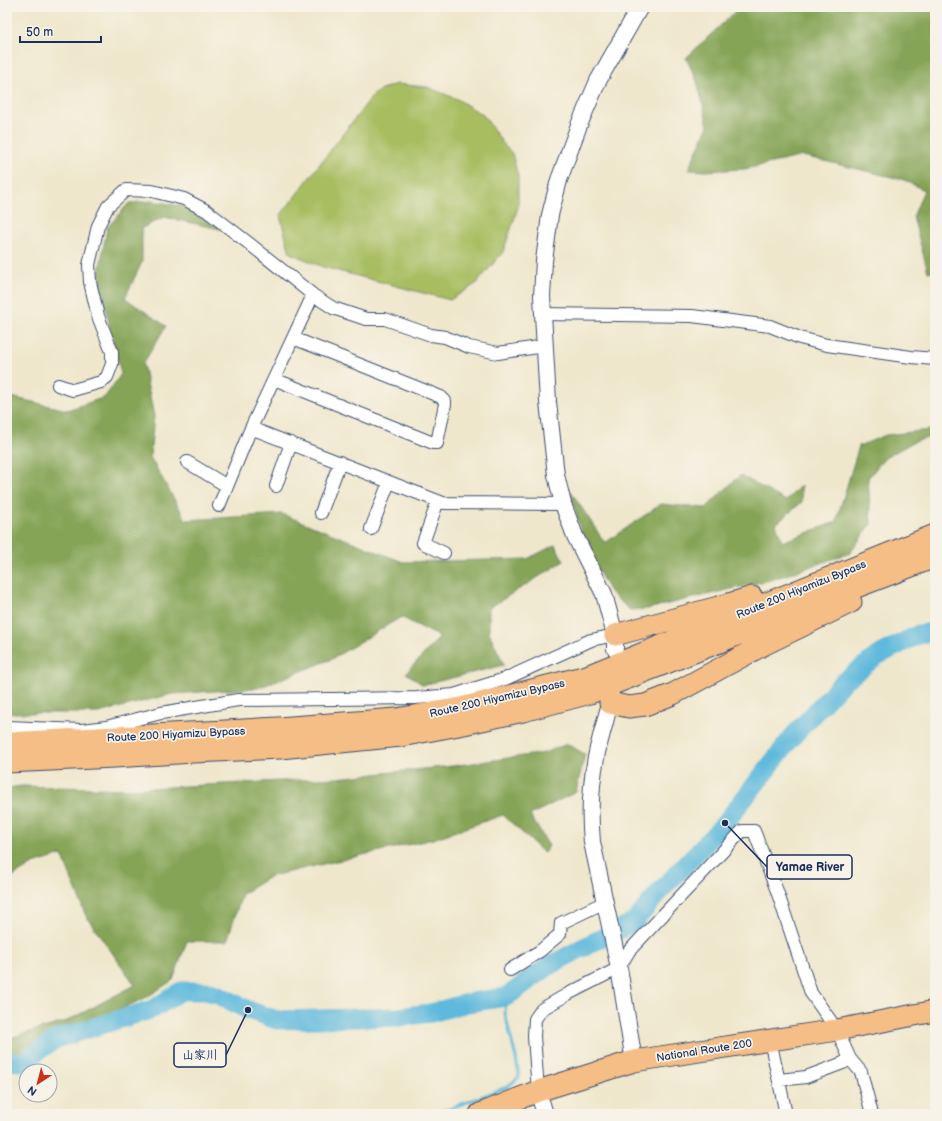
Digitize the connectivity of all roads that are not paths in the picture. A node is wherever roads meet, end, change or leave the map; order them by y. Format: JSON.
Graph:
{"nodes":[{"id":1,"x":640,"y":7,"type":"edge"},
{"id":2,"x":313,"y":295,"type":"junction"},
{"id":3,"x":542,"y":314,"type":"junction"},
{"id":4,"x":293,"y":338,"type":"junction"},
{"id":5,"x":545,"y":346,"type":"junction"},
{"id":6,"x":935,"y":358,"type":"edge"},
{"id":7,"x":274,"y":379,"type":"junction"},
{"id":8,"x":58,"y":385,"type":"dead end"},
{"id":9,"x":251,"y":428,"type":"junction"},
{"id":10,"x":291,"y":443,"type":"junction"},
{"id":11,"x":187,"y":462,"type":"dead end"},
{"id":12,"x":340,"y":462,"type":"junction"},
{"id":13,"x":389,"y":482,"type":"junction"},
{"id":14,"x":227,"y":486,"type":"junction"},
{"id":15,"x":276,"y":486,"type":"dead end"},
{"id":16,"x":438,"y":501,"type":"junction"},
{"id":17,"x":563,"y":504,"type":"junction"},
{"id":18,"x":219,"y":506,"type":"dead end"},
{"id":19,"x":321,"y":513,"type":"dead end"},
{"id":20,"x":371,"y":529,"type":"dead end"},
{"id":21,"x":935,"y":534,"type":"edge"},
{"id":22,"x":444,"y":552,"type":"dead end"},
{"id":23,"x":883,"y":555,"type":"junction"},
{"id":24,"x":935,"y":558,"type":"edge"},
{"id":25,"x":615,"y":642,"type":"junction"},
{"id":26,"x":611,"y":699,"type":"joint"},
{"id":27,"x":7,"y":728,"type":"edge"},
{"id":28,"x":7,"y":743,"type":"edge"},
{"id":29,"x":7,"y":762,"type":"edge"},
{"id":30,"x":605,"y":902,"type":"junction"},
{"id":31,"x":618,"y":961,"type":"junction"},
{"id":32,"x":510,"y":970,"type":"dead end"},
{"id":33,"x":935,"y":1011,"type":"edge"},
{"id":34,"x":837,"y":1030,"type":"junction"},
{"id":35,"x":770,"y":1040,"type":"junction"},
{"id":36,"x":850,"y":1058,"type":"junction"},
{"id":37,"x":634,"y":1061,"type":"junction"},
{"id":38,"x":779,"y":1080,"type":"junction"},
{"id":39,"x":538,"y":1091,"type":"junction"},
{"id":40,"x":480,"y":1114,"type":"edge"},
{"id":41,"x":545,"y":1114,"type":"edge"},
{"id":42,"x":786,"y":1114,"type":"edge"},
{"id":43,"x":872,"y":1114,"type":"edge"}],
"edges":[{"from":1,"to":3,"type":"street"},
{"from":2,"to":4,"type":"street"},
{"from":2,"to":5,"type":"street"},
{"from":2,"to":8,"type":"street"},
{"from":3,"to":5,"type":"street"},
{"from":3,"to":6,"type":"street"},
{"from":4,"to":7,"type":"street"},
{"from":4,"to":7,"type":"street"},
{"from":5,"to":17,"type":"street"},
{"from":7,"to":9,"type":"street"},
{"from":9,"to":10,"type":"street"},
{"from":9,"to":14,"type":"street"},
{"from":10,"to":12,"type":"street"},
{"from":10,"to":15,"type":"street"},
{"from":11,"to":14,"type":"street"},
{"from":12,"to":13,"type":"street"},
{"from":12,"to":19,"type":"street"},
{"from":13,"to":16,"type":"street"},
{"from":13,"to":20,"type":"street"},
{"from":14,"to":18,"type":"street"},
{"from":16,"to":17,"type":"street"},
{"from":16,"to":22,"type":"street"},
{"from":17,"to":25,"type":"street"},
{"from":21,"to":23,"type":"highway","name":"Route 200 Hiyamizu Bypass"},
{"from":23,"to":25,"type":"highway"},
{"from":23,"to":28,"type":"highway","name":"Route 200 Hiyamizu Bypass"},
{"from":24,"to":26,"type":"highway"},
{"from":24,"to":29,"type":"highway","name":"Route 200 Hiyamizu Bypass"},
{"from":25,"to":27,"type":"street"},
{"from":26,"to":30,"type":"street"},
{"from":30,"to":31,"type":"street"},
{"from":30,"to":32,"type":"street"},
{"from":31,"to":34,"type":"street"},
{"from":31,"to":37,"type":"street"},
{"from":31,"to":39,"type":"street"},
{"from":33,"to":34,"type":"highway","name":"National Route 200"},
{"from":34,"to":35,"type":"highway","name":"National Route 200"},
{"from":34,"to":36,"type":"street"},
{"from":35,"to":37,"type":"highway","name":"National Route 200"},
{"from":35,"to":38,"type":"street"},
{"from":36,"to":38,"type":"street"},
{"from":36,"to":43,"type":"street"},
{"from":37,"to":39,"type":"highway","name":"National Route 200"},
{"from":38,"to":42,"type":"street"},
{"from":39,"to":40,"type":"highway","name":"National Route 200"},
{"from":39,"to":41,"type":"street"}]}
